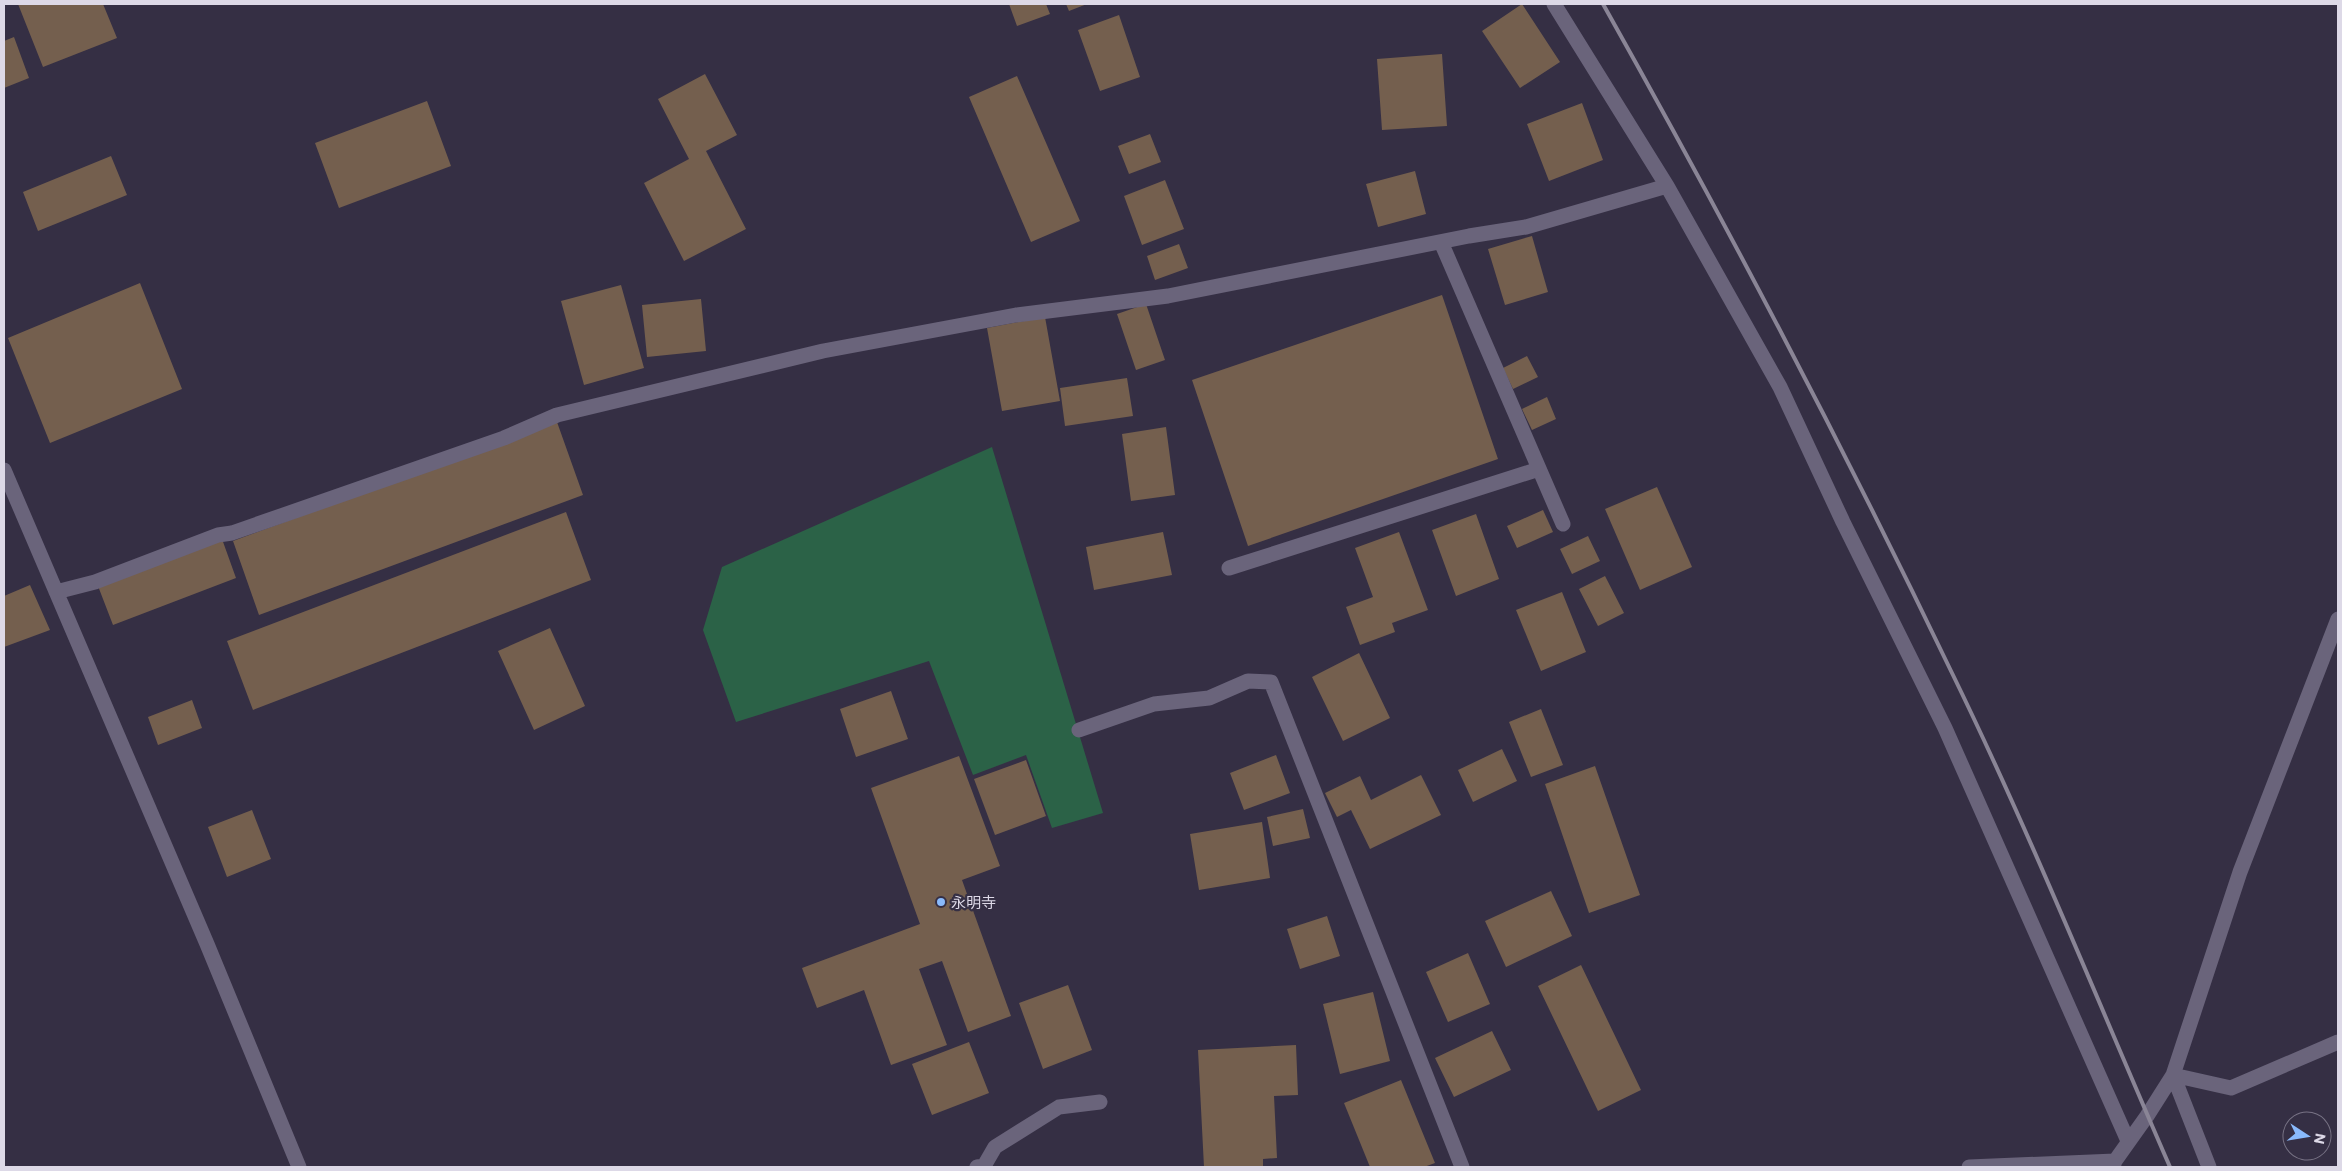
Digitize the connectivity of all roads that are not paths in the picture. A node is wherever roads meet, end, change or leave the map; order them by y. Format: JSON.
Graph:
{"nodes":[{"id":1,"x":1554,"y":4,"type":"edge"},
{"id":2,"x":1667,"y":186,"type":"junction"},
{"id":3,"x":1441,"y":242,"type":"junction"},
{"id":4,"x":1539,"y":469,"type":"junction"},
{"id":5,"x":4,"y":470,"type":"edge"},
{"id":6,"x":1563,"y":524,"type":"dead end"},
{"id":7,"x":1229,"y":568,"type":"dead end"},
{"id":8,"x":56,"y":592,"type":"junction"},
{"id":9,"x":2338,"y":619,"type":"edge"},
{"id":10,"x":1079,"y":730,"type":"dead end"},
{"id":11,"x":2338,"y":1042,"type":"edge"},
{"id":12,"x":2173,"y":1075,"type":"junction"},
{"id":13,"x":1100,"y":1102,"type":"dead end"},
{"id":14,"x":2128,"y":1141,"type":"junction"},
{"id":15,"x":2114,"y":1164,"type":"edge"},
{"id":16,"x":298,"y":1167,"type":"edge"},
{"id":17,"x":977,"y":1167,"type":"edge"},
{"id":18,"x":1462,"y":1167,"type":"edge"},
{"id":19,"x":1969,"y":1167,"type":"edge"},
{"id":20,"x":2209,"y":1167,"type":"edge"}],
"edges":[{"from":1,"to":2,"type":"street"},
{"from":2,"to":3,"type":"street"},
{"from":2,"to":14,"type":"street"},
{"from":3,"to":4,"type":"street"},
{"from":3,"to":8,"type":"street"},
{"from":4,"to":6,"type":"street"},
{"from":4,"to":7,"type":"street"},
{"from":5,"to":8,"type":"street"},
{"from":8,"to":16,"type":"street"},
{"from":9,"to":12,"type":"street"},
{"from":10,"to":18,"type":"street"},
{"from":11,"to":12,"type":"street"},
{"from":12,"to":14,"type":"street"},
{"from":12,"to":20,"type":"street"},
{"from":13,"to":17,"type":"street"},
{"from":14,"to":15,"type":"street"},
{"from":15,"to":19,"type":"street"}]}
